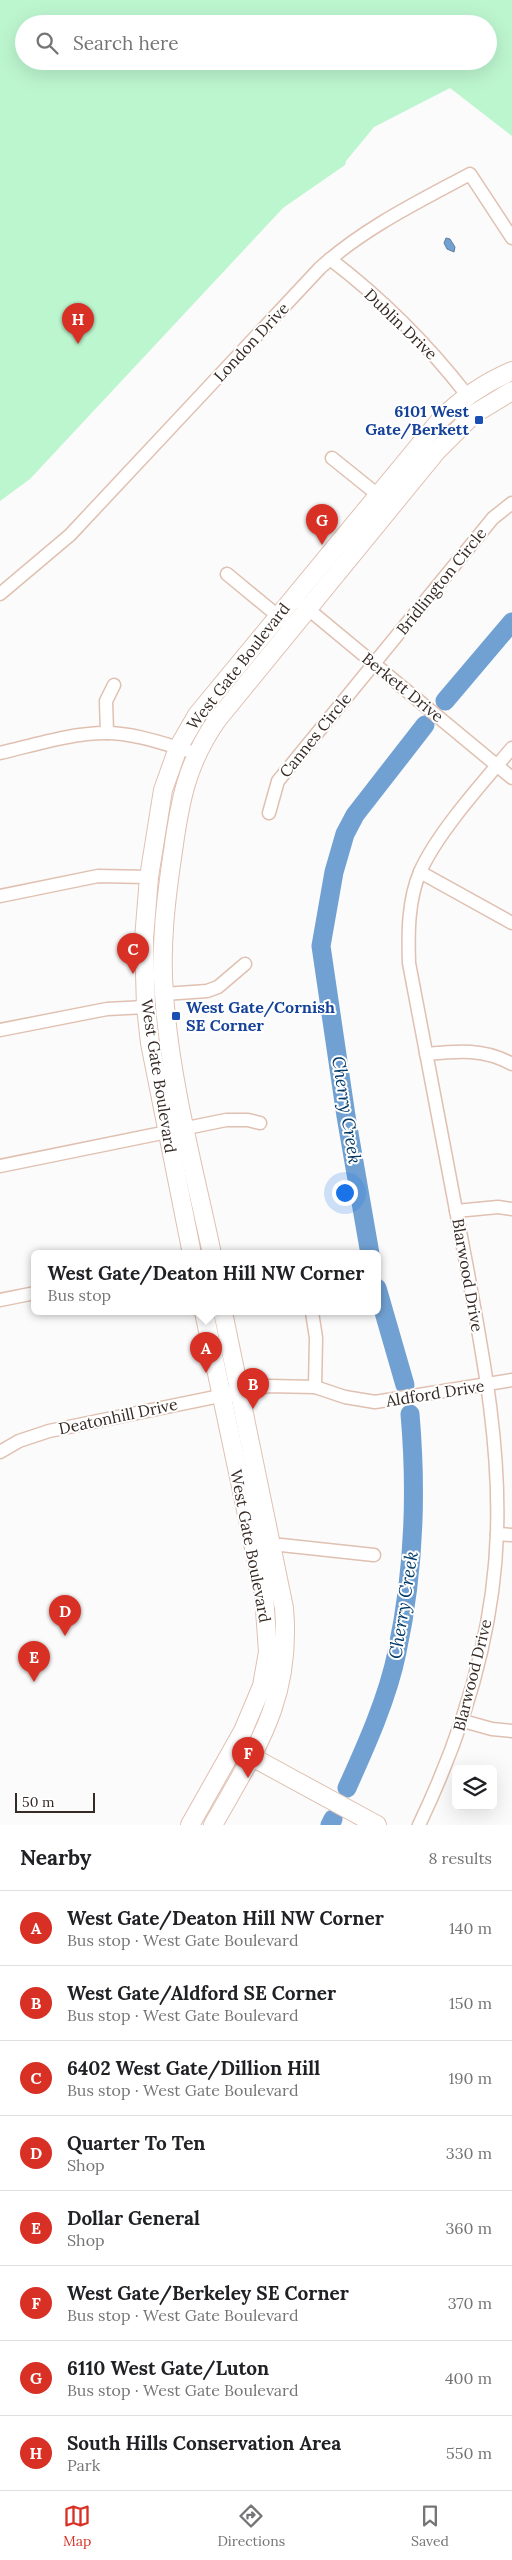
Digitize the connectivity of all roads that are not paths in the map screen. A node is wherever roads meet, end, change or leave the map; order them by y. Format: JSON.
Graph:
{"nodes":[{"id":1,"x":512,"y":238,"type":"edge"},
{"id":2,"x":330,"y":259,"type":"junction"},
{"id":3,"x":512,"y":371,"type":"edge"},
{"id":4,"x":512,"y":391,"type":"edge"},
{"id":5,"x":467,"y":395,"type":"junction"},
{"id":6,"x":332,"y":458,"type":"dead end"},
{"id":7,"x":378,"y":495,"type":"junction"},
{"id":8,"x":512,"y":503,"type":"edge"},
{"id":9,"x":227,"y":574,"type":"dead end"},
{"id":10,"x":0,"y":594,"type":"edge"},
{"id":11,"x":293,"y":596,"type":"junction"},
{"id":12,"x":307,"y":608,"type":"junction"},
{"id":13,"x":277,"y":615,"type":"junction"},
{"id":14,"x":292,"y":627,"type":"junction"},
{"id":15,"x":374,"y":663,"type":"junction"},
{"id":16,"x":114,"y":685,"type":"dead end"},
{"id":17,"x":107,"y":733,"type":"junction"},
{"id":18,"x":178,"y":748,"type":"junction"},
{"id":19,"x":512,"y":748,"type":"edge"},
{"id":20,"x":0,"y":753,"type":"edge"},
{"id":21,"x":196,"y":753,"type":"junction"},
{"id":22,"x":497,"y":766,"type":"junction"},
{"id":23,"x":512,"y":778,"type":"edge"},
{"id":24,"x":268,"y":813,"type":"dead end"},
{"id":25,"x":420,"y":872,"type":"junction"},
{"id":26,"x":149,"y":877,"type":"junction"},
{"id":27,"x":0,"y":896,"type":"edge"},
{"id":28,"x":512,"y":923,"type":"edge"},
{"id":29,"x":245,"y":964,"type":"dead end"},
{"id":30,"x":164,"y":994,"type":"junction"},
{"id":31,"x":146,"y":1007,"type":"junction"},
{"id":32,"x":0,"y":1030,"type":"edge"},
{"id":33,"x":426,"y":1054,"type":"junction"},
{"id":34,"x":512,"y":1064,"type":"edge"},
{"id":35,"x":260,"y":1124,"type":"dead end"},
{"id":36,"x":186,"y":1127,"type":"junction"},
{"id":37,"x":166,"y":1131,"type":"junction"},
{"id":38,"x":0,"y":1166,"type":"edge"},
{"id":39,"x":512,"y":1209,"type":"edge"},
{"id":40,"x":456,"y":1211,"type":"junction"},
{"id":41,"x":191,"y":1250,"type":"edge"},
{"id":42,"x":211,"y":1250,"type":"edge"},
{"id":43,"x":31,"y":1294,"type":"edge"},
{"id":44,"x":0,"y":1300,"type":"edge"},
{"id":45,"x":205,"y":1315,"type":"edge"},
{"id":46,"x":224,"y":1315,"type":"edge"},
{"id":47,"x":312,"y":1315,"type":"edge"},
{"id":48,"x":512,"y":1380,"type":"edge"},
{"id":49,"x":488,"y":1385,"type":"junction"},
{"id":50,"x":315,"y":1387,"type":"junction"},
{"id":51,"x":240,"y":1390,"type":"junction"},
{"id":52,"x":221,"y":1394,"type":"junction"},
{"id":53,"x":0,"y":1452,"type":"edge"},
{"id":54,"x":497,"y":1534,"type":"junction"},
{"id":55,"x":512,"y":1535,"type":"edge"},
{"id":56,"x":272,"y":1546,"type":"junction"},
{"id":57,"x":374,"y":1555,"type":"dead end"},
{"id":58,"x":463,"y":1721,"type":"junction"},
{"id":59,"x":512,"y":1732,"type":"edge"},
{"id":60,"x":235,"y":1748,"type":"junction"},
{"id":61,"x":251,"y":1757,"type":"junction"},
{"id":62,"x":190,"y":1825,"type":"edge"},
{"id":63,"x":213,"y":1825,"type":"edge"},
{"id":64,"x":377,"y":1825,"type":"edge"},
{"id":65,"x":419,"y":1825,"type":"edge"}],
"edges":[{"from":1,"to":2,"type":"street","name":"London Drive"},
{"from":2,"to":5,"type":"street","name":"Dublin Drive"},
{"from":2,"to":10,"type":"street","name":"London Drive"},
{"from":3,"to":5,"type":"main road","name":"West Gate Boulevard"},
{"from":4,"to":12,"type":"main road","name":"West Gate Boulevard"},
{"from":5,"to":7,"type":"main road","name":"West Gate Boulevard"},
{"from":6,"to":7,"type":"street"},
{"from":7,"to":11,"type":"main road","name":"West Gate Boulevard"},
{"from":8,"to":15,"type":"street","name":"Bridlington Circle"},
{"from":9,"to":13,"type":"street"},
{"from":11,"to":12,"type":"street","name":"Berkett Drive"},
{"from":11,"to":13,"type":"main road","name":"West Gate Boulevard"},
{"from":12,"to":14,"type":"main road","name":"West Gate Boulevard"},
{"from":12,"to":15,"type":"street","name":"Berkett Drive"},
{"from":13,"to":14,"type":"street"},
{"from":13,"to":18,"type":"main road","name":"West Gate Boulevard"},
{"from":14,"to":21,"type":"main road","name":"West Gate Boulevard"},
{"from":15,"to":22,"type":"street","name":"Berkett Drive"},
{"from":15,"to":24,"type":"street","name":"Cannes Circle"},
{"from":16,"to":17,"type":"street"},
{"from":17,"to":18,"type":"street"},
{"from":17,"to":20,"type":"street"},
{"from":18,"to":21,"type":"street"},
{"from":18,"to":26,"type":"main road","name":"West Gate Boulevard"},
{"from":19,"to":22,"type":"street","name":"Blarwood Drive"},
{"from":21,"to":30,"type":"main road","name":"West Gate Boulevard"},
{"from":22,"to":23,"type":"street","name":"Berkett Drive"},
{"from":22,"to":25,"type":"street","name":"Blarwood Drive"},
{"from":25,"to":28,"type":"street"},
{"from":25,"to":33,"type":"street","name":"Blarwood Drive"},
{"from":26,"to":27,"type":"street"},
{"from":26,"to":31,"type":"main road","name":"West Gate Boulevard"},
{"from":29,"to":30,"type":"street"},
{"from":30,"to":36,"type":"main road","name":"West Gate Boulevard"},
{"from":31,"to":32,"type":"street"},
{"from":31,"to":37,"type":"main road","name":"West Gate Boulevard"},
{"from":33,"to":34,"type":"street"},
{"from":33,"to":40,"type":"street","name":"Blarwood Drive"},
{"from":35,"to":36,"type":"street"},
{"from":36,"to":37,"type":"street"},
{"from":36,"to":42,"type":"main road","name":"West Gate Boulevard"},
{"from":37,"to":38,"type":"street"},
{"from":37,"to":41,"type":"main road","name":"West Gate Boulevard"},
{"from":39,"to":40,"type":"street"},
{"from":40,"to":49,"type":"street","name":"Blarwood Drive"},
{"from":43,"to":44,"type":"street"},
{"from":45,"to":52,"type":"main road","name":"West Gate Boulevard"},
{"from":46,"to":51,"type":"main road","name":"West Gate Boulevard"},
{"from":47,"to":50,"type":"street"},
{"from":48,"to":49,"type":"street","name":"Aldford Drive"},
{"from":49,"to":50,"type":"street","name":"Aldford Drive"},
{"from":49,"to":54,"type":"street","name":"Blarwood Drive"},
{"from":50,"to":51,"type":"street","name":"Aldford Drive"},
{"from":51,"to":52,"type":"street","name":"Deatonhill Drive"},
{"from":51,"to":56,"type":"main road","name":"West Gate Boulevard"},
{"from":52,"to":53,"type":"street","name":"Deatonhill Drive"},
{"from":52,"to":60,"type":"main road","name":"West Gate Boulevard"},
{"from":54,"to":55,"type":"street"},
{"from":54,"to":58,"type":"street","name":"Blarwood Drive"},
{"from":56,"to":57,"type":"street"},
{"from":56,"to":61,"type":"main road","name":"West Gate Boulevard"},
{"from":58,"to":59,"type":"street"},
{"from":58,"to":65,"type":"street","name":"Blarwood Drive"},
{"from":60,"to":61,"type":"main road"},
{"from":60,"to":62,"type":"main road","name":"West Gate Boulevard"},
{"from":61,"to":63,"type":"main road","name":"West Gate Boulevard"},
{"from":61,"to":64,"type":"main road"}]}
